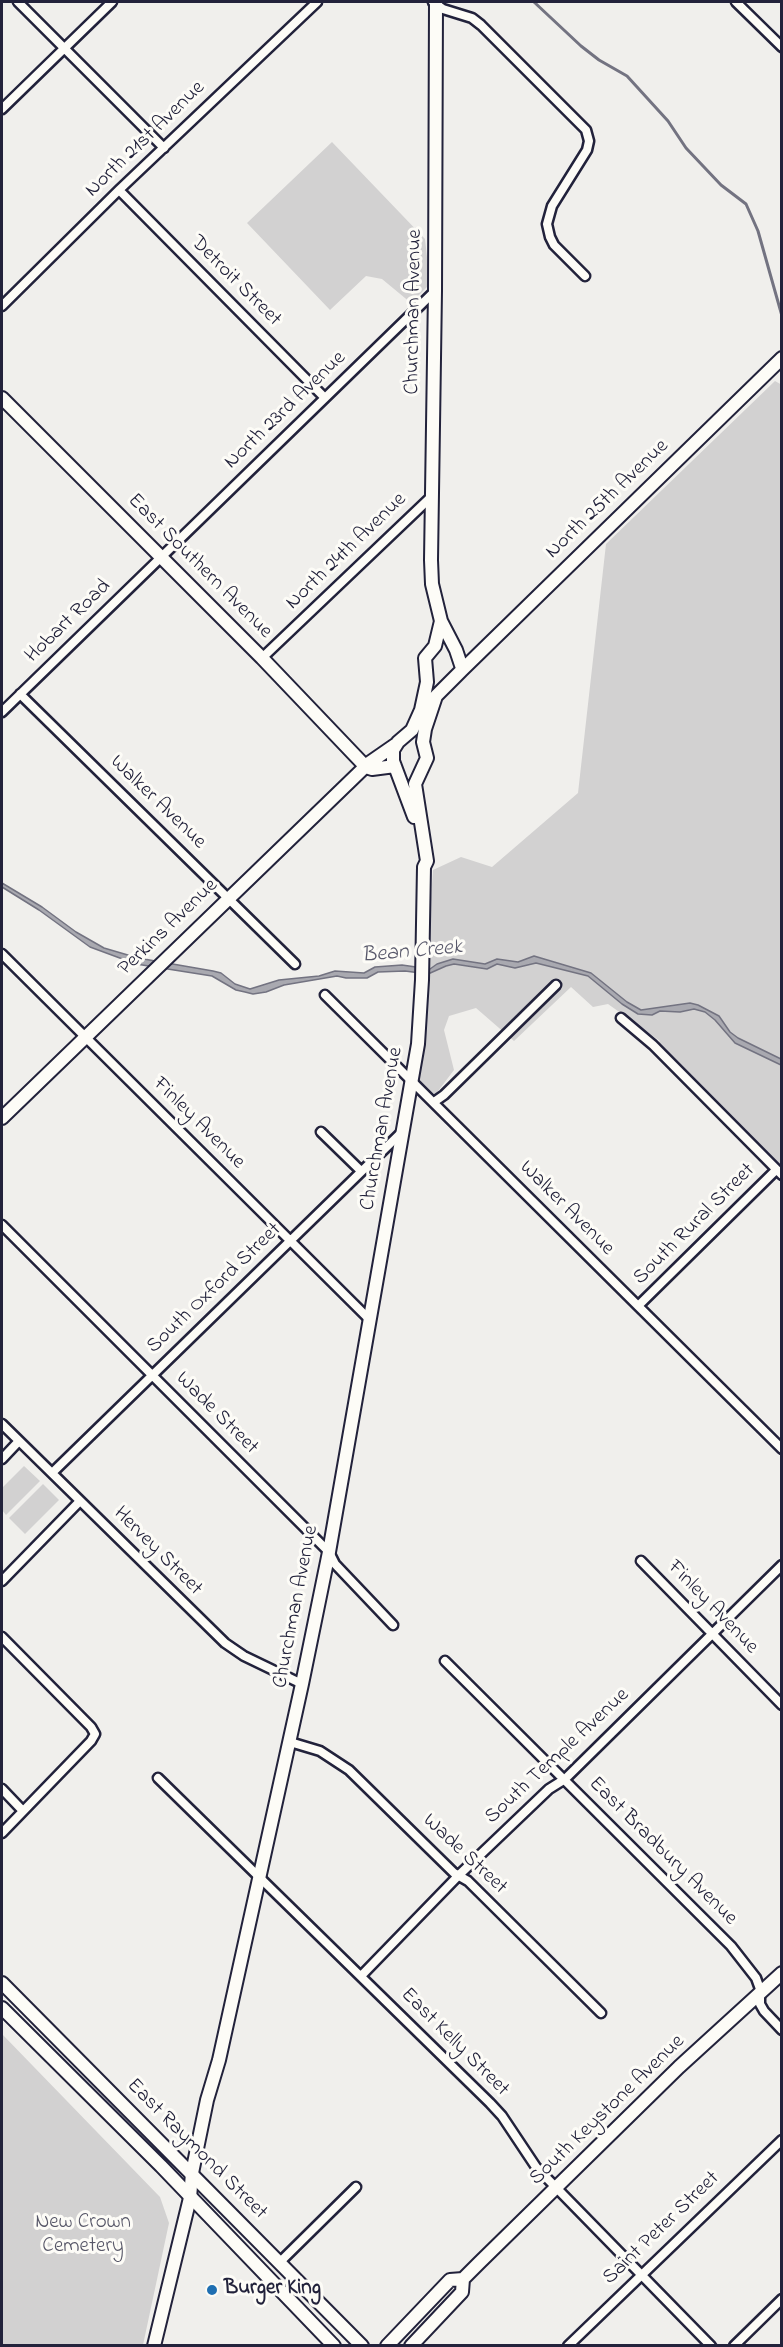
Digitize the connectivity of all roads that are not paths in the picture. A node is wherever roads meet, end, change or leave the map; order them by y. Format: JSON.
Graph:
{"nodes":[{"id":1,"x":18,"y":2,"type":"edge"},
{"id":2,"x":112,"y":2,"type":"edge"},
{"id":3,"x":317,"y":2,"type":"edge"},
{"id":4,"x":435,"y":2,"type":"edge"},
{"id":5,"x":736,"y":2,"type":"edge"},
{"id":6,"x":782,"y":47,"type":"edge"},
{"id":7,"x":64,"y":48,"type":"junction"},
{"id":8,"x":2,"y":109,"type":"edge"},
{"id":9,"x":164,"y":148,"type":"junction"},
{"id":10,"x":119,"y":190,"type":"junction"},
{"id":11,"x":585,"y":276,"type":"dead end"},
{"id":12,"x":435,"y":291,"type":"junction"},
{"id":13,"x":2,"y":306,"type":"edge"},
{"id":14,"x":782,"y":358,"type":"edge"},
{"id":15,"x":2,"y":398,"type":"edge"},
{"id":16,"x":325,"y":398,"type":"junction"},
{"id":17,"x":431,"y":497,"type":"junction"},
{"id":18,"x":161,"y":557,"type":"junction"},
{"id":19,"x":441,"y":621,"type":"junction"},
{"id":20,"x":456,"y":650,"type":"junction"},
{"id":21,"x":432,"y":651,"type":"junction"},
{"id":22,"x":262,"y":658,"type":"junction"},
{"id":23,"x":461,"y":671,"type":"junction"},
{"id":24,"x":20,"y":694,"type":"junction"},
{"id":25,"x":2,"y":712,"type":"edge"},
{"id":26,"x":406,"y":737,"type":"junction"},
{"id":27,"x":423,"y":742,"type":"junction"},
{"id":28,"x":395,"y":745,"type":"junction"},
{"id":29,"x":366,"y":767,"type":"junction"},
{"id":30,"x":396,"y":767,"type":"junction"},
{"id":31,"x":421,"y":768,"type":"junction"},
{"id":32,"x":424,"y":867,"type":"junction"},
{"id":33,"x":228,"y":897,"type":"junction"},
{"id":34,"x":2,"y":954,"type":"edge"},
{"id":35,"x":295,"y":964,"type":"dead end"},
{"id":36,"x":556,"y":985,"type":"dead end"},
{"id":37,"x":325,"y":994,"type":"dead end"},
{"id":38,"x":621,"y":1018,"type":"dead end"},
{"id":39,"x":85,"y":1037,"type":"junction"},
{"id":40,"x":411,"y":1080,"type":"junction"},
{"id":41,"x":434,"y":1102,"type":"junction"},
{"id":42,"x":2,"y":1118,"type":"edge"},
{"id":43,"x":403,"y":1131,"type":"junction"},
{"id":44,"x":321,"y":1132,"type":"dead end"},
{"id":45,"x":361,"y":1171,"type":"junction"},
{"id":46,"x":779,"y":1172,"type":"edge"},
{"id":47,"x":2,"y":1225,"type":"edge"},
{"id":48,"x":290,"y":1241,"type":"junction"},
{"id":49,"x":638,"y":1306,"type":"junction"},
{"id":50,"x":369,"y":1319,"type":"junction"},
{"id":51,"x":152,"y":1375,"type":"junction"},
{"id":52,"x":2,"y":1424,"type":"edge"},
{"id":53,"x":19,"y":1441,"type":"junction"},
{"id":54,"x":782,"y":1449,"type":"edge"},
{"id":55,"x":2,"y":1459,"type":"edge"},
{"id":56,"x":52,"y":1473,"type":"junction"},
{"id":57,"x":80,"y":1501,"type":"junction"},
{"id":58,"x":329,"y":1552,"type":"junction"},
{"id":59,"x":641,"y":1561,"type":"dead end"},
{"id":60,"x":782,"y":1565,"type":"edge"},
{"id":61,"x":2,"y":1581,"type":"edge"},
{"id":62,"x":393,"y":1625,"type":"dead end"},
{"id":63,"x":711,"y":1634,"type":"junction"},
{"id":64,"x":2,"y":1637,"type":"edge"},
{"id":65,"x":445,"y":1661,"type":"dead end"},
{"id":66,"x":302,"y":1684,"type":"junction"},
{"id":67,"x":782,"y":1705,"type":"edge"},
{"id":68,"x":290,"y":1742,"type":"junction"},
{"id":69,"x":158,"y":1778,"type":"dead end"},
{"id":70,"x":565,"y":1779,"type":"junction"},
{"id":71,"x":2,"y":1789,"type":"edge"},
{"id":72,"x":23,"y":1811,"type":"junction"},
{"id":73,"x":2,"y":1833,"type":"edge"},
{"id":74,"x":459,"y":1875,"type":"junction"},
{"id":75,"x":260,"y":1878,"type":"junction"},
{"id":76,"x":782,"y":1973,"type":"edge"},
{"id":77,"x":361,"y":1976,"type":"junction"},
{"id":78,"x":2,"y":1983,"type":"edge"},
{"id":79,"x":760,"y":1994,"type":"junction"},
{"id":80,"x":2,"y":2008,"type":"edge"},
{"id":81,"x":601,"y":2013,"type":"dead end"},
{"id":82,"x":782,"y":2030,"type":"edge"},
{"id":83,"x":782,"y":2140,"type":"edge"},
{"id":84,"x":192,"y":2173,"type":"junction"},
{"id":85,"x":356,"y":2187,"type":"dead end"},
{"id":86,"x":556,"y":2187,"type":"junction"},
{"id":87,"x":190,"y":2198,"type":"junction"},
{"id":88,"x":280,"y":2262,"type":"junction"},
{"id":89,"x":641,"y":2274,"type":"junction"},
{"id":90,"x":463,"y":2279,"type":"junction"},
{"id":91,"x":782,"y":2299,"type":"edge"},
{"id":92,"x":154,"y":2346,"type":"edge"},
{"id":93,"x":334,"y":2346,"type":"edge"},
{"id":94,"x":362,"y":2346,"type":"edge"},
{"id":95,"x":387,"y":2346,"type":"edge"},
{"id":96,"x":411,"y":2346,"type":"edge"},
{"id":97,"x":568,"y":2346,"type":"edge"},
{"id":98,"x":711,"y":2346,"type":"edge"},
{"id":99,"x":734,"y":2346,"type":"edge"}],
"edges":[{"from":1,"to":7,"type":"street"},
{"from":2,"to":7,"type":"street"},
{"from":3,"to":9,"type":"street","name":"North 21st Avenue"},
{"from":4,"to":11,"type":"street"},
{"from":4,"to":12,"type":"main road","name":"Churchman Avenue"},
{"from":5,"to":6,"type":"street"},
{"from":7,"to":8,"type":"street"},
{"from":7,"to":9,"type":"street"},
{"from":9,"to":10,"type":"street","name":"North 21st Avenue"},
{"from":10,"to":13,"type":"street","name":"North 21st Avenue"},
{"from":10,"to":16,"type":"street","name":"Detroit Street"},
{"from":12,"to":16,"type":"street","name":"North 23rd Avenue"},
{"from":12,"to":17,"type":"main road","name":"Churchman Avenue"},
{"from":14,"to":23,"type":"main road","name":"North 25th Avenue"},
{"from":15,"to":18,"type":"main road","name":"East Southern Avenue"},
{"from":16,"to":18,"type":"street","name":"North 23rd Avenue"},
{"from":17,"to":19,"type":"main road","name":"Churchman Avenue"},
{"from":17,"to":22,"type":"street","name":"North 24th Avenue"},
{"from":18,"to":22,"type":"main road","name":"East Southern Avenue"},
{"from":18,"to":24,"type":"street","name":"Hobart Road"},
{"from":19,"to":20,"type":"main road","name":"Churchman Avenue"},
{"from":19,"to":21,"type":"main road"},
{"from":20,"to":21,"type":"main road"},
{"from":20,"to":23,"type":"main road","name":"Churchman Avenue"},
{"from":21,"to":26,"type":"main road"},
{"from":22,"to":29,"type":"main road","name":"East Southern Avenue"},
{"from":23,"to":27,"type":"main road","name":"Churchman Avenue"},
{"from":24,"to":25,"type":"street","name":"Hobart Road"},
{"from":24,"to":33,"type":"street","name":"Walker Avenue"},
{"from":26,"to":27,"type":"main road"},
{"from":26,"to":28,"type":"main road"},
{"from":27,"to":31,"type":"main road","name":"Churchman Avenue"},
{"from":28,"to":29,"type":"main road","name":"Perkins Avenue"},
{"from":28,"to":30,"type":"main road","name":"Churchman Avenue"},
{"from":29,"to":30,"type":"main road"},
{"from":29,"to":33,"type":"main road","name":"Perkins Avenue"},
{"from":30,"to":31,"type":"main road"},
{"from":30,"to":32,"type":"main road","name":"Churchman Avenue"},
{"from":31,"to":32,"type":"main road","name":"Churchman Avenue"},
{"from":32,"to":40,"type":"main road","name":"Churchman Avenue"},
{"from":33,"to":35,"type":"street","name":"Walker Avenue"},
{"from":33,"to":39,"type":"main road","name":"Perkins Avenue"},
{"from":34,"to":39,"type":"street","name":"Finley Avenue"},
{"from":36,"to":41,"type":"street"},
{"from":37,"to":40,"type":"street","name":"Walker Avenue"},
{"from":38,"to":46,"type":"street"},
{"from":39,"to":42,"type":"main road","name":"Perkins Avenue"},
{"from":39,"to":48,"type":"street","name":"Finley Avenue"},
{"from":40,"to":41,"type":"street","name":"Walker Avenue"},
{"from":40,"to":43,"type":"main road","name":"Churchman Avenue"},
{"from":41,"to":49,"type":"street","name":"Walker Avenue"},
{"from":43,"to":45,"type":"street","name":"South Oxford Street"},
{"from":43,"to":50,"type":"main road","name":"Churchman Avenue"},
{"from":44,"to":45,"type":"street"},
{"from":45,"to":48,"type":"street","name":"South Oxford Street"},
{"from":46,"to":49,"type":"street","name":"South Rural Street"},
{"from":47,"to":51,"type":"street","name":"Wade Street"},
{"from":48,"to":50,"type":"street","name":"Finley Avenue"},
{"from":48,"to":51,"type":"street","name":"South Oxford Street"},
{"from":49,"to":54,"type":"street","name":"Walker Avenue"},
{"from":50,"to":58,"type":"main road","name":"Churchman Avenue"},
{"from":51,"to":56,"type":"street","name":"South Oxford Street"},
{"from":51,"to":58,"type":"street","name":"Wade Street"},
{"from":52,"to":53,"type":"street","name":"Hervey Street"},
{"from":53,"to":55,"type":"street"},
{"from":53,"to":56,"type":"street","name":"Hervey Street"},
{"from":56,"to":57,"type":"street","name":"Hervey Street"},
{"from":57,"to":61,"type":"street"},
{"from":57,"to":66,"type":"street","name":"Hervey Street"},
{"from":58,"to":62,"type":"street"},
{"from":58,"to":66,"type":"main road","name":"Churchman Avenue"},
{"from":59,"to":63,"type":"street","name":"Finley Avenue"},
{"from":60,"to":63,"type":"street","name":"South Temple Avenue"},
{"from":63,"to":67,"type":"street","name":"Finley Avenue"},
{"from":63,"to":70,"type":"street","name":"South Temple Avenue"},
{"from":64,"to":72,"type":"street"},
{"from":65,"to":70,"type":"street","name":"East Bradbury Avenue"},
{"from":66,"to":68,"type":"main road","name":"Churchman Avenue"},
{"from":68,"to":74,"type":"street","name":"Wade Street"},
{"from":68,"to":75,"type":"main road","name":"Churchman Avenue"},
{"from":69,"to":75,"type":"street","name":"East Kelly Street"},
{"from":70,"to":74,"type":"street","name":"South Temple Avenue"},
{"from":70,"to":79,"type":"street","name":"East Bradbury Avenue"},
{"from":71,"to":72,"type":"street"},
{"from":72,"to":73,"type":"street"},
{"from":74,"to":77,"type":"street","name":"South Temple Avenue"},
{"from":74,"to":81,"type":"street","name":"Wade Street"},
{"from":75,"to":77,"type":"street","name":"East Kelly Street"},
{"from":75,"to":84,"type":"main road","name":"Churchman Avenue"},
{"from":76,"to":79,"type":"main road","name":"South Keystone Avenue"},
{"from":77,"to":86,"type":"street","name":"East Kelly Street"},
{"from":78,"to":84,"type":"main road","name":"East Raymond Street"},
{"from":79,"to":82,"type":"street","name":"East Bradbury Avenue"},
{"from":79,"to":86,"type":"main road","name":"South Keystone Avenue"},
{"from":80,"to":87,"type":"main road","name":"East Raymond Street"},
{"from":83,"to":89,"type":"street","name":"Saint Peter Street"},
{"from":84,"to":87,"type":"main road","name":"Churchman Avenue"},
{"from":84,"to":88,"type":"main road","name":"East Raymond Street"},
{"from":85,"to":88,"type":"street"},
{"from":86,"to":89,"type":"street","name":"East Kelly Street"},
{"from":86,"to":90,"type":"main road","name":"South Keystone Avenue"},
{"from":87,"to":92,"type":"main road","name":"Churchman Avenue"},
{"from":87,"to":93,"type":"main road","name":"East Raymond Street"},
{"from":88,"to":94,"type":"main road","name":"East Raymond Street"},
{"from":89,"to":97,"type":"street","name":"Saint Peter Street"},
{"from":89,"to":98,"type":"street","name":"East Kelly Street"},
{"from":90,"to":95,"type":"main road","name":"South Keystone Avenue"},
{"from":90,"to":96,"type":"main road","name":"South Keystone Avenue"},
{"from":91,"to":99,"type":"street"}]}
